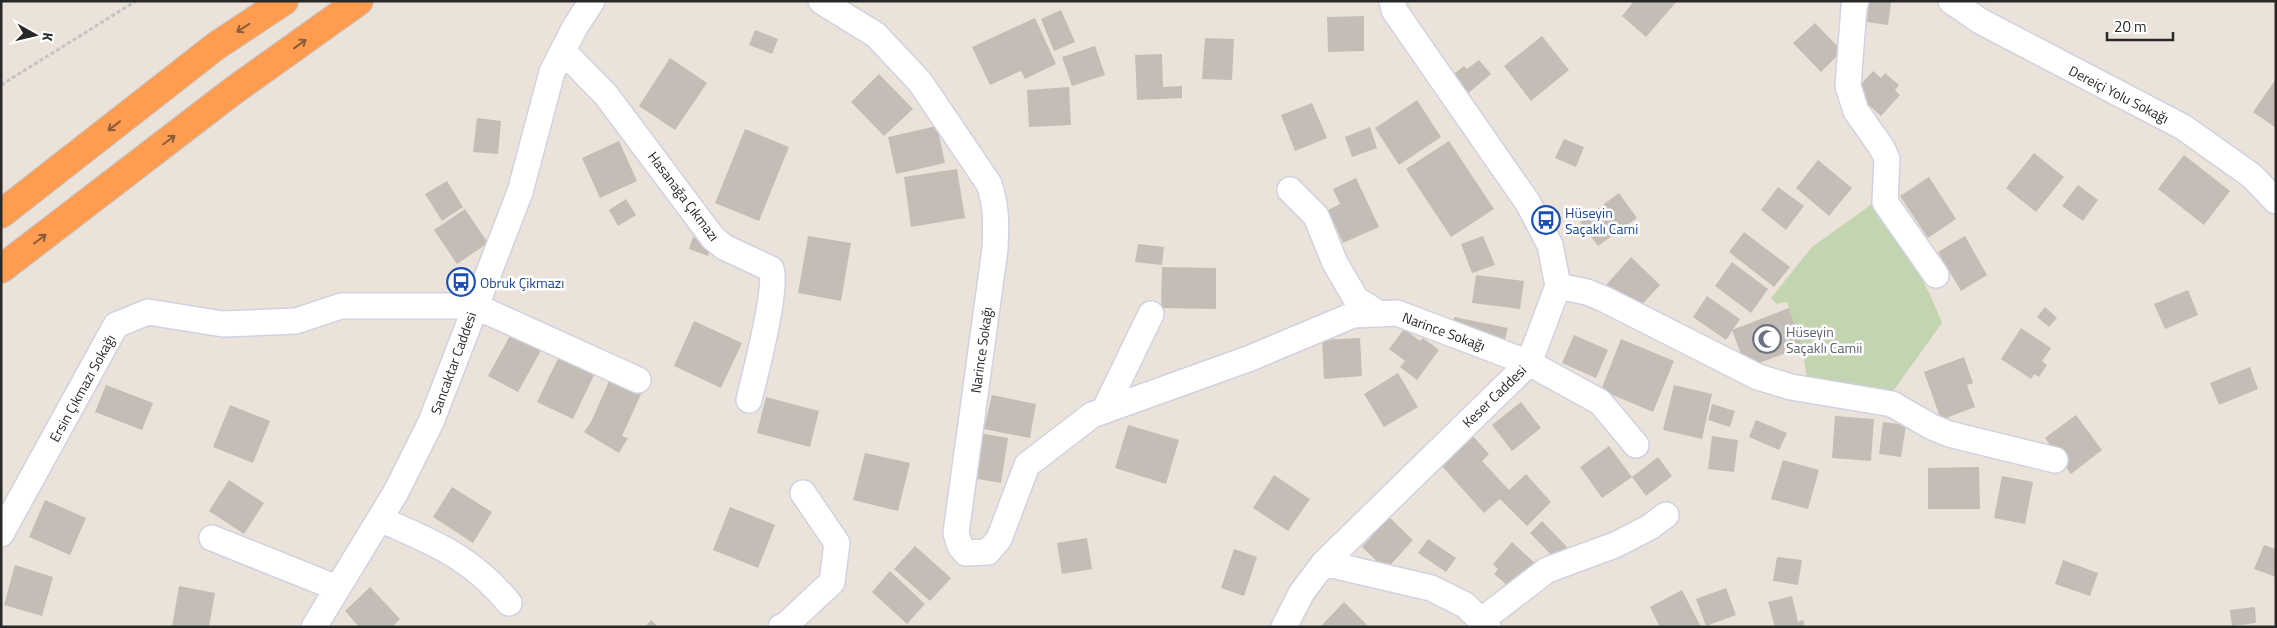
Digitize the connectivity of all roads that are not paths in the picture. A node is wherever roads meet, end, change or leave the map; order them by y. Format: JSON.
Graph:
{"nodes":[{"id":1,"x":284,"y":1,"type":"edge"},
{"id":2,"x":359,"y":1,"type":"edge"},
{"id":3,"x":592,"y":1,"type":"edge"},
{"id":4,"x":821,"y":1,"type":"edge"},
{"id":5,"x":1392,"y":1,"type":"edge"},
{"id":6,"x":1856,"y":1,"type":"edge"},
{"id":7,"x":1951,"y":1,"type":"edge"},
{"id":8,"x":563,"y":51,"type":"junction"},
{"id":9,"x":1290,"y":190,"type":"dead end"},
{"id":10,"x":2276,"y":201,"type":"edge"},
{"id":11,"x":1,"y":214,"type":"edge"},
{"id":12,"x":1,"y":269,"type":"edge"},
{"id":13,"x":1936,"y":275,"type":"dead end"},
{"id":14,"x":1558,"y":286,"type":"junction"},
{"id":15,"x":475,"y":306,"type":"junction"},
{"id":16,"x":1151,"y":314,"type":"dead end"},
{"id":17,"x":1380,"y":314,"type":"junction"},
{"id":18,"x":1529,"y":363,"type":"junction"},
{"id":19,"x":638,"y":380,"type":"dead end"},
{"id":20,"x":749,"y":400,"type":"dead end"},
{"id":21,"x":1104,"y":411,"type":"junction"},
{"id":22,"x":1636,"y":445,"type":"dead end"},
{"id":23,"x":2055,"y":460,"type":"dead end"},
{"id":24,"x":803,"y":493,"type":"dead end"},
{"id":25,"x":1666,"y":515,"type":"dead end"},
{"id":26,"x":380,"y":520,"type":"junction"},
{"id":27,"x":1,"y":534,"type":"edge"},
{"id":28,"x":212,"y":538,"type":"dead end"},
{"id":29,"x":1324,"y":562,"type":"junction"},
{"id":30,"x":337,"y":588,"type":"junction"},
{"id":31,"x":509,"y":604,"type":"dead end"},
{"id":32,"x":1485,"y":623,"type":"edge"},
{"id":33,"x":314,"y":627,"type":"edge"},
{"id":34,"x":781,"y":627,"type":"edge"},
{"id":35,"x":1284,"y":627,"type":"edge"}],
"edges":[{"from":1,"to":11,"type":"highway","one_way":true},
{"from":12,"to":2,"type":"highway","one_way":true},
{"from":3,"to":8,"type":"street","name":"Sancaktar Caddesi"},
{"from":4,"to":21,"type":"street","name":"Narince Sokağı"},
{"from":5,"to":14,"type":"street"},
{"from":6,"to":13,"type":"street"},
{"from":7,"to":10,"type":"street","name":"Dereiçi Yolu Sokağı"},
{"from":8,"to":15,"type":"street","name":"Sancaktar Caddesi"},
{"from":8,"to":20,"type":"street","name":"Hasanağa Çıkmazı"},
{"from":9,"to":17,"type":"street"},
{"from":14,"to":18,"type":"street","name":"Keser Caddesi"},
{"from":14,"to":23,"type":"street"},
{"from":15,"to":19,"type":"street"},
{"from":15,"to":26,"type":"street","name":"Sancaktar Caddesi"},
{"from":15,"to":27,"type":"street","name":"Ersin Çıkmazı Sokağı"},
{"from":16,"to":21,"type":"street"},
{"from":17,"to":18,"type":"street","name":"Narince Sokağı"},
{"from":17,"to":21,"type":"street","name":"Narince Sokağı"},
{"from":18,"to":22,"type":"street","name":"Narince Sokağı"},
{"from":18,"to":29,"type":"street","name":"Keser Caddesi"},
{"from":24,"to":34,"type":"street"},
{"from":25,"to":32,"type":"street"},
{"from":26,"to":30,"type":"street","name":"Sancaktar Caddesi"},
{"from":26,"to":31,"type":"street"},
{"from":28,"to":30,"type":"street"},
{"from":29,"to":32,"type":"street"},
{"from":29,"to":35,"type":"street","name":"Keser Caddesi"},
{"from":30,"to":33,"type":"street","name":"Sancaktar Caddesi"}]}
